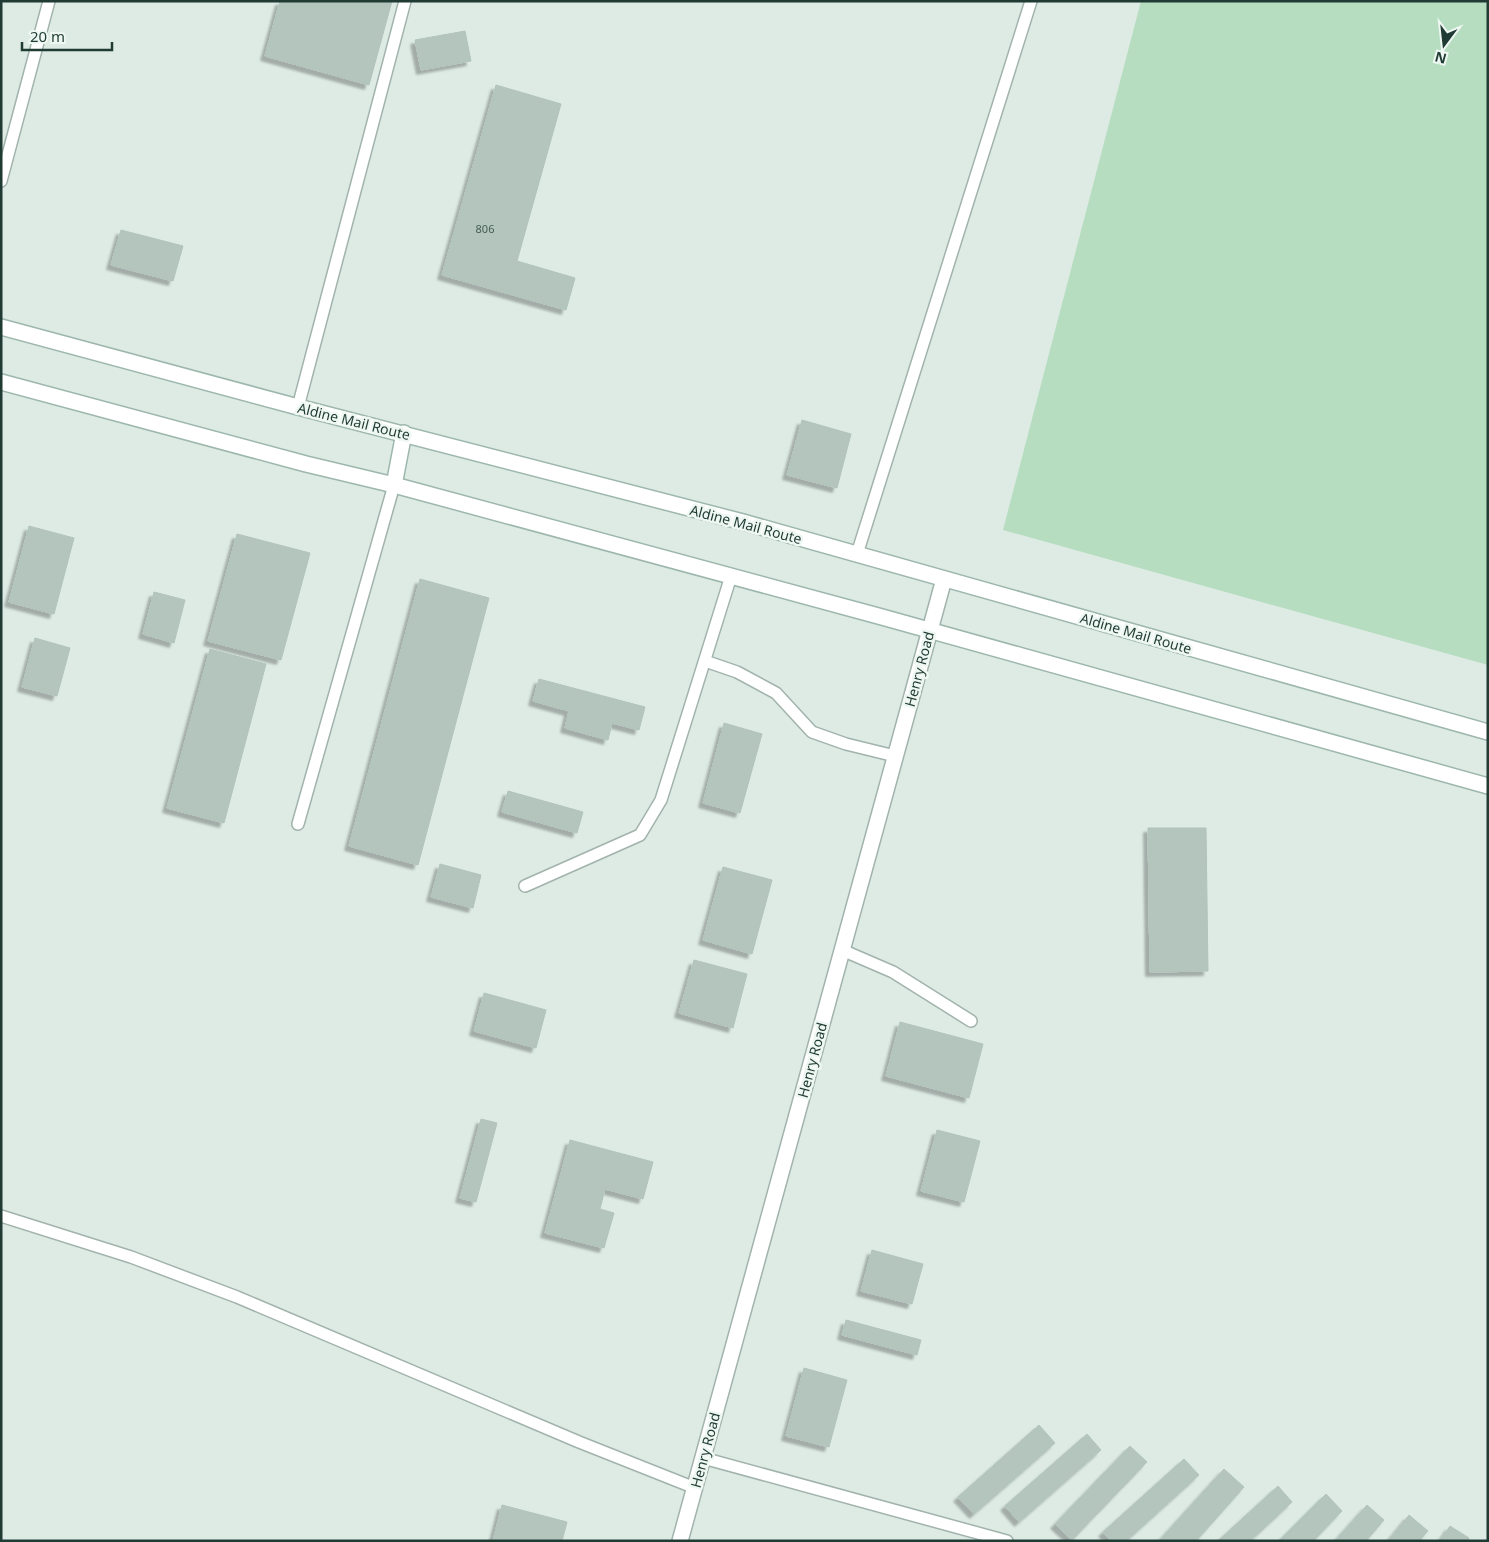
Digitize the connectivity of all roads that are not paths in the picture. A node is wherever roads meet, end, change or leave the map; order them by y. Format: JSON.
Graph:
{"nodes":[{"id":1,"x":49,"y":1,"type":"edge"},
{"id":2,"x":405,"y":1,"type":"edge"},
{"id":3,"x":1031,"y":1,"type":"edge"},
{"id":4,"x":1,"y":181,"type":"edge"},
{"id":5,"x":1,"y":327,"type":"edge"},
{"id":6,"x":1,"y":382,"type":"edge"},
{"id":7,"x":298,"y":407,"type":"junction"},
{"id":8,"x":404,"y":433,"type":"junction"},
{"id":9,"x":394,"y":485,"type":"junction"},
{"id":10,"x":857,"y":554,"type":"junction"},
{"id":11,"x":731,"y":576,"type":"junction"},
{"id":12,"x":944,"y":578,"type":"junction"},
{"id":13,"x":930,"y":632,"type":"junction"},
{"id":14,"x":705,"y":661,"type":"junction"},
{"id":15,"x":1488,"y":732,"type":"edge"},
{"id":16,"x":895,"y":756,"type":"junction"},
{"id":17,"x":1488,"y":786,"type":"edge"},
{"id":18,"x":298,"y":824,"type":"dead end"},
{"id":19,"x":525,"y":886,"type":"dead end"},
{"id":20,"x":842,"y":950,"type":"junction"},
{"id":21,"x":971,"y":1021,"type":"dead end"},
{"id":22,"x":1,"y":1216,"type":"edge"},
{"id":23,"x":703,"y":1458,"type":"junction"},
{"id":24,"x":695,"y":1488,"type":"junction"},
{"id":25,"x":680,"y":1541,"type":"edge"},
{"id":26,"x":1008,"y":1541,"type":"edge"}],
"edges":[{"from":1,"to":4,"type":"lane"},
{"from":2,"to":7,"type":"lane"},
{"from":3,"to":10,"type":"lane"},
{"from":5,"to":7,"type":"main road","name":"Aldine Mail Route"},
{"from":6,"to":9,"type":"main road"},
{"from":7,"to":8,"type":"main road","name":"Aldine Mail Route"},
{"from":8,"to":9,"type":"main road"},
{"from":8,"to":10,"type":"main road","name":"Aldine Mail Route"},
{"from":9,"to":11,"type":"main road"},
{"from":9,"to":18,"type":"lane"},
{"from":10,"to":12,"type":"main road","name":"Aldine Mail Route"},
{"from":11,"to":13,"type":"main road"},
{"from":11,"to":14,"type":"lane"},
{"from":12,"to":13,"type":"main road","name":"Henry Road"},
{"from":12,"to":15,"type":"main road","name":"Aldine Mail Route"},
{"from":13,"to":16,"type":"main road","name":"Henry Road"},
{"from":13,"to":17,"type":"main road"},
{"from":14,"to":16,"type":"lane"},
{"from":14,"to":19,"type":"lane"},
{"from":16,"to":20,"type":"main road","name":"Henry Road"},
{"from":20,"to":21,"type":"lane"},
{"from":20,"to":23,"type":"main road","name":"Henry Road"},
{"from":22,"to":24,"type":"lane"},
{"from":23,"to":24,"type":"main road","name":"Henry Road"},
{"from":23,"to":26,"type":"lane"},
{"from":24,"to":25,"type":"main road","name":"Henry Road"}]}
